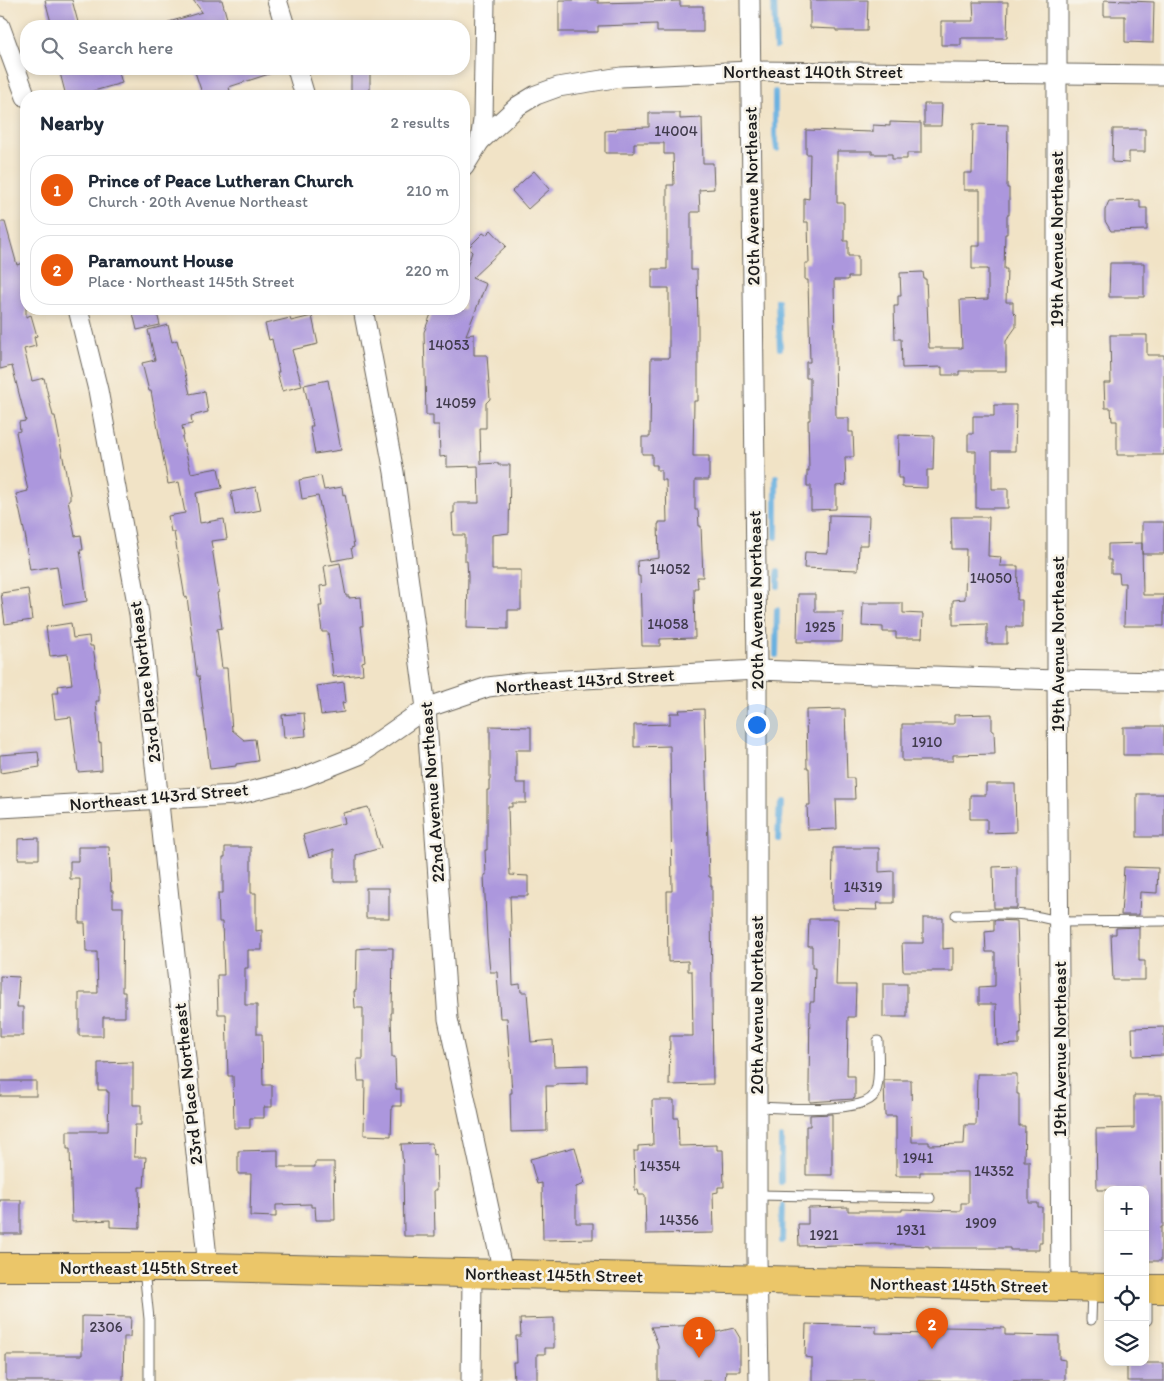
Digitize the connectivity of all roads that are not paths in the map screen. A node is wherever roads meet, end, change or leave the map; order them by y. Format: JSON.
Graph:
{"nodes":[{"id":1,"x":277,"y":0,"type":"edge"},
{"id":2,"x":485,"y":0,"type":"edge"},
{"id":3,"x":750,"y":0,"type":"edge"},
{"id":4,"x":1057,"y":0,"type":"edge"},
{"id":5,"x":283,"y":20,"type":"edge"},
{"id":6,"x":0,"y":26,"type":"edge"},
{"id":7,"x":750,"y":71,"type":"junction"},
{"id":8,"x":1057,"y":73,"type":"junction"},
{"id":9,"x":299,"y":75,"type":"edge"},
{"id":10,"x":1164,"y":75,"type":"edge"},
{"id":11,"x":23,"y":90,"type":"edge"},
{"id":12,"x":303,"y":90,"type":"edge"},
{"id":13,"x":480,"y":141,"type":"junction"},
{"id":14,"x":470,"y":157,"type":"edge"},
{"id":15,"x":79,"y":315,"type":"edge"},
{"id":16,"x":363,"y":315,"type":"edge"},
{"id":17,"x":757,"y":670,"type":"junction"},
{"id":18,"x":1058,"y":680,"type":"junction"},
{"id":19,"x":1164,"y":682,"type":"edge"},
{"id":20,"x":426,"y":708,"type":"junction"},
{"id":21,"x":159,"y":800,"type":"junction"},
{"id":22,"x":0,"y":808,"type":"edge"},
{"id":23,"x":956,"y":915,"type":"dead end"},
{"id":24,"x":1164,"y":921,"type":"edge"},
{"id":25,"x":1059,"y":922,"type":"junction"},
{"id":26,"x":878,"y":1041,"type":"dead end"},
{"id":27,"x":757,"y":1108,"type":"junction"},
{"id":28,"x":757,"y":1195,"type":"junction"},
{"id":29,"x":930,"y":1198,"type":"dead end"},
{"id":30,"x":0,"y":1267,"type":"edge"},
{"id":31,"x":144,"y":1267,"type":"junction"},
{"id":32,"x":208,"y":1268,"type":"junction"},
{"id":33,"x":472,"y":1273,"type":"junction"},
{"id":34,"x":503,"y":1273,"type":"junction"},
{"id":35,"x":757,"y":1280,"type":"junction"},
{"id":36,"x":1061,"y":1287,"type":"junction"},
{"id":37,"x":1100,"y":1288,"type":"edge"},
{"id":38,"x":1152,"y":1289,"type":"edge"},
{"id":39,"x":1149,"y":1308,"type":"edge"},
{"id":40,"x":1091,"y":1320,"type":"dead end"},
{"id":41,"x":149,"y":1381,"type":"edge"},
{"id":42,"x":471,"y":1381,"type":"edge"},
{"id":43,"x":759,"y":1381,"type":"edge"}],
"edges":[{"from":1,"to":5,"type":"street"},
{"from":2,"to":13,"type":"street"},
{"from":3,"to":7,"type":"street","name":"20th Avenue Northeast"},
{"from":4,"to":8,"type":"street","name":"19th Avenue Northeast"},
{"from":6,"to":11,"type":"street"},
{"from":7,"to":8,"type":"street","name":"Northeast 140th Street"},
{"from":7,"to":13,"type":"street","name":"Northeast 140th Street"},
{"from":7,"to":17,"type":"street","name":"20th Avenue Northeast"},
{"from":8,"to":10,"type":"street","name":"Northeast 140th Street"},
{"from":8,"to":18,"type":"street","name":"19th Avenue Northeast"},
{"from":9,"to":12,"type":"street"},
{"from":13,"to":14,"type":"street"},
{"from":15,"to":21,"type":"street","name":"23rd Place Northeast"},
{"from":16,"to":20,"type":"street","name":"22nd Avenue Northeast"},
{"from":17,"to":18,"type":"street","name":"Northeast 143rd Street"},
{"from":17,"to":20,"type":"street","name":"Northeast 143rd Street"},
{"from":17,"to":27,"type":"street","name":"20th Avenue Northeast"},
{"from":18,"to":19,"type":"street","name":"Northeast 143rd Street"},
{"from":18,"to":25,"type":"street","name":"19th Avenue Northeast"},
{"from":20,"to":21,"type":"street","name":"Northeast 143rd Street"},
{"from":20,"to":34,"type":"street","name":"22nd Avenue Northeast"},
{"from":21,"to":22,"type":"street","name":"Northeast 143rd Street"},
{"from":21,"to":32,"type":"street","name":"23rd Place Northeast"},
{"from":23,"to":25,"type":"lane"},
{"from":24,"to":25,"type":"lane"},
{"from":25,"to":36,"type":"street","name":"19th Avenue Northeast"},
{"from":26,"to":27,"type":"lane"},
{"from":27,"to":28,"type":"street","name":"20th Avenue Northeast"},
{"from":28,"to":29,"type":"lane"},
{"from":28,"to":35,"type":"street","name":"20th Avenue Northeast"},
{"from":30,"to":31,"type":"main road","name":"Northeast 145th Street"},
{"from":31,"to":32,"type":"main road","name":"Northeast 145th Street"},
{"from":31,"to":41,"type":"lane"},
{"from":32,"to":33,"type":"main road","name":"Northeast 145th Street"},
{"from":33,"to":34,"type":"main road","name":"Northeast 145th Street"},
{"from":33,"to":42,"type":"street"},
{"from":34,"to":35,"type":"main road","name":"Northeast 145th Street"},
{"from":35,"to":36,"type":"main road","name":"Northeast 145th Street"},
{"from":35,"to":43,"type":"street","name":"20th Avenue Northeast"},
{"from":36,"to":37,"type":"main road","name":"Northeast 145th Street"},
{"from":37,"to":40,"type":"lane"},
{"from":38,"to":39,"type":"lane"}]}
